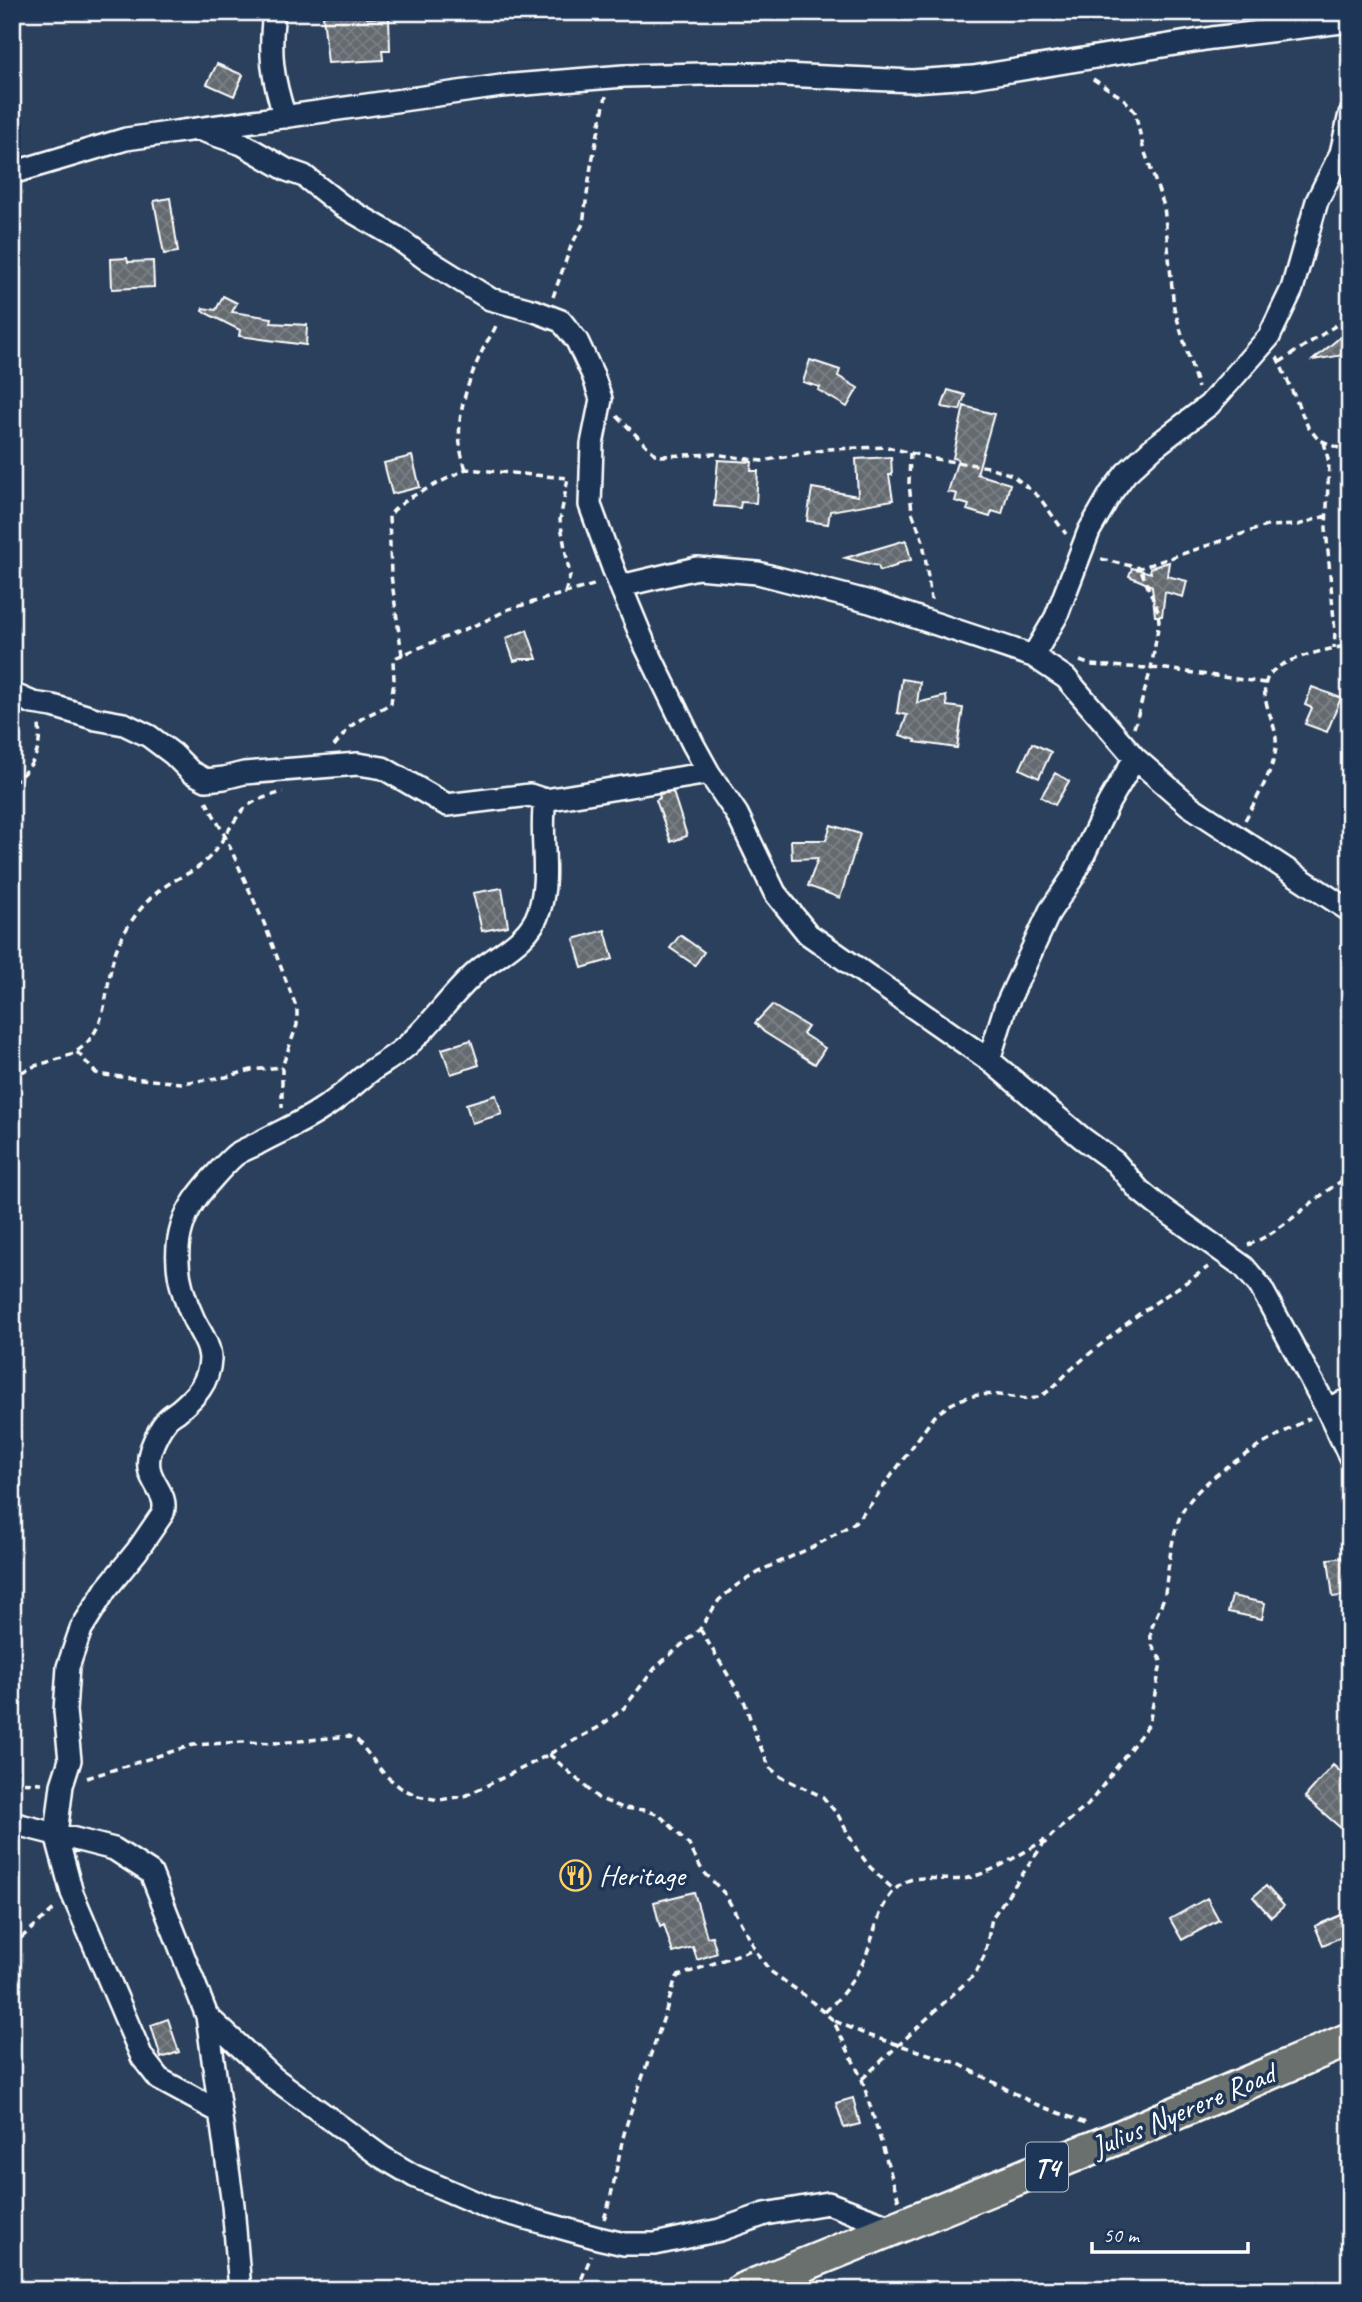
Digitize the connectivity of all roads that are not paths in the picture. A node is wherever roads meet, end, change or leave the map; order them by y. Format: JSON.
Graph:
{"nodes":[{"id":1,"x":274,"y":12,"type":"edge"},
{"id":2,"x":1302,"y":19,"type":"edge"},
{"id":3,"x":1350,"y":21,"type":"edge"},
{"id":4,"x":1350,"y":114,"type":"edge"},
{"id":5,"x":285,"y":117,"type":"junction"},
{"id":6,"x":198,"y":129,"type":"junction"},
{"id":7,"x":12,"y":173,"type":"edge"},
{"id":8,"x":619,"y":582,"type":"junction"},
{"id":9,"x":1033,"y":656,"type":"junction"},
{"id":10,"x":12,"y":694,"type":"edge"},
{"id":11,"x":1131,"y":754,"type":"junction"},
{"id":12,"x":709,"y":773,"type":"junction"},
{"id":13,"x":545,"y":800,"type":"junction"},
{"id":14,"x":1350,"y":911,"type":"edge"},
{"id":15,"x":989,"y":1060,"type":"junction"},
{"id":16,"x":1350,"y":1399,"type":"edge"},
{"id":17,"x":1327,"y":1409,"type":"junction"},
{"id":18,"x":1350,"y":1457,"type":"edge"},
{"id":19,"x":12,"y":1823,"type":"edge"},
{"id":20,"x":56,"y":1835,"type":"junction"},
{"id":21,"x":207,"y":2016,"type":"junction"},
{"id":22,"x":1350,"y":2039,"type":"edge"},
{"id":23,"x":220,"y":2112,"type":"junction"},
{"id":24,"x":900,"y":2226,"type":"junction"},
{"id":25,"x":240,"y":2290,"type":"edge"},
{"id":26,"x":742,"y":2290,"type":"edge"}],
"edges":[{"from":1,"to":5,"type":"street"},
{"from":2,"to":3,"type":"street"},
{"from":2,"to":5,"type":"street"},
{"from":4,"to":9,"type":"street"},
{"from":5,"to":6,"type":"street"},
{"from":6,"to":7,"type":"street"},
{"from":6,"to":8,"type":"street"},
{"from":8,"to":9,"type":"street"},
{"from":8,"to":12,"type":"street"},
{"from":9,"to":11,"type":"street"},
{"from":10,"to":13,"type":"street"},
{"from":11,"to":14,"type":"street"},
{"from":11,"to":15,"type":"street"},
{"from":12,"to":13,"type":"street"},
{"from":12,"to":15,"type":"street"},
{"from":13,"to":20,"type":"street"},
{"from":15,"to":17,"type":"street"},
{"from":16,"to":17,"type":"street"},
{"from":17,"to":18,"type":"street"},
{"from":19,"to":20,"type":"street"},
{"from":20,"to":21,"type":"street"},
{"from":20,"to":23,"type":"street"},
{"from":21,"to":23,"type":"street"},
{"from":21,"to":24,"type":"street"},
{"from":22,"to":24,"type":"highway","name":"Julius Nyerere Road","number":"T4"},
{"from":23,"to":25,"type":"street"},
{"from":24,"to":26,"type":"highway","name":"Julius Nyerere Road","number":"T4"}]}
